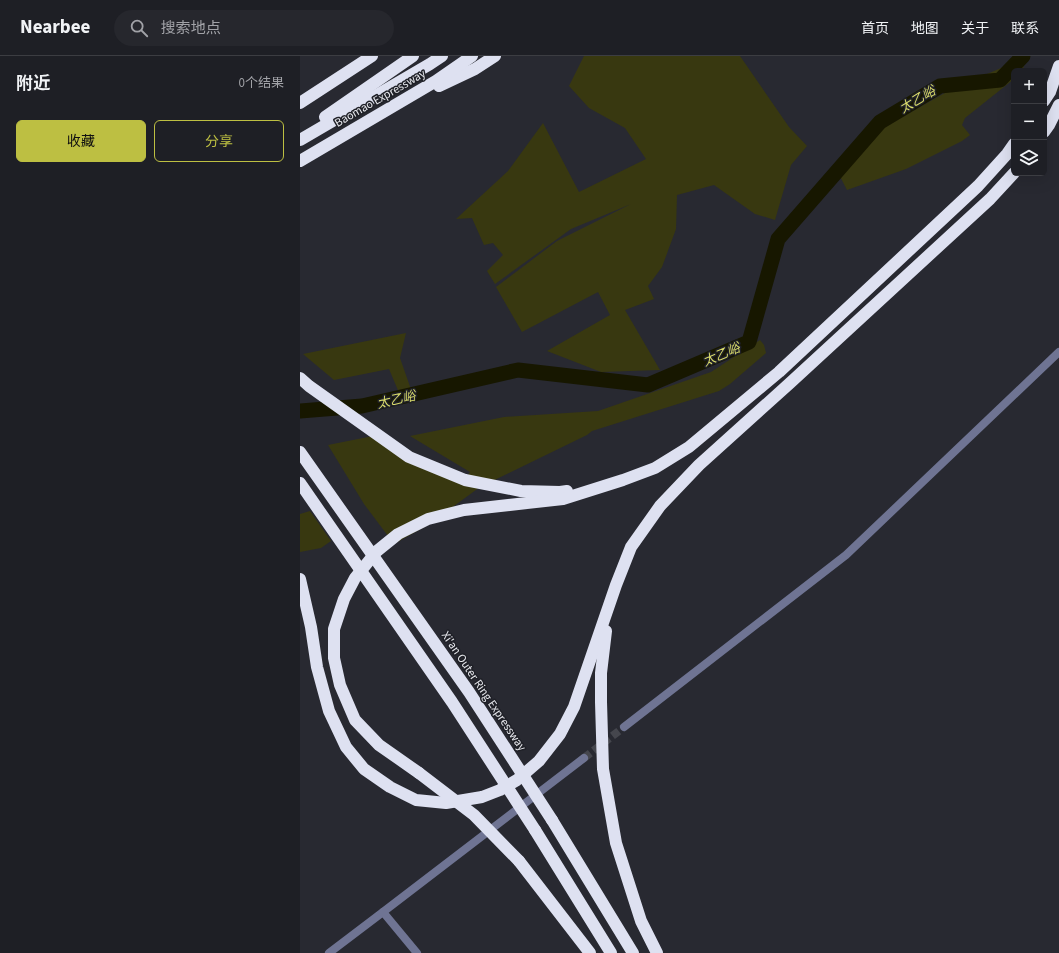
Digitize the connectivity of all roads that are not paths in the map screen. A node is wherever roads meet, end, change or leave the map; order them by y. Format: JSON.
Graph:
{"nodes":[{"id":1,"x":371,"y":56,"type":"edge"},
{"id":2,"x":413,"y":56,"type":"edge"},
{"id":3,"x":442,"y":56,"type":"edge"},
{"id":4,"x":472,"y":56,"type":"edge"},
{"id":5,"x":495,"y":56,"type":"edge"},
{"id":6,"x":1059,"y":66,"type":"edge"},
{"id":7,"x":1047,"y":96,"type":"edge"},
{"id":8,"x":300,"y":103,"type":"edge"},
{"id":9,"x":1059,"y":105,"type":"edge"},
{"id":10,"x":387,"y":110,"type":"junction"},
{"id":11,"x":1047,"y":128,"type":"edge"},
{"id":12,"x":300,"y":134,"type":"edge"},
{"id":13,"x":300,"y":140,"type":"edge"},
{"id":14,"x":1011,"y":148,"type":"edge"},
{"id":15,"x":300,"y":161,"type":"edge"},
{"id":16,"x":1011,"y":176,"type":"edge"},
{"id":17,"x":1059,"y":352,"type":"edge"},
{"id":18,"x":300,"y":378,"type":"edge"},
{"id":19,"x":300,"y":452,"type":"edge"},
{"id":20,"x":623,"y":480,"type":"junction"},
{"id":21,"x":300,"y":483,"type":"edge"},
{"id":22,"x":300,"y":579,"type":"edge"},
{"id":23,"x":616,"y":584,"type":"junction"},
{"id":24,"x":624,"y":727,"type":"tunnel mouth"},
{"id":25,"x":584,"y":758,"type":"tunnel mouth"},
{"id":26,"x":383,"y":912,"type":"junction"},
{"id":27,"x":329,"y":953,"type":"edge"},
{"id":28,"x":417,"y":953,"type":"edge"},
{"id":29,"x":590,"y":953,"type":"edge"},
{"id":30,"x":611,"y":953,"type":"edge"},
{"id":31,"x":633,"y":953,"type":"edge"},
{"id":32,"x":657,"y":953,"type":"edge"}],
"edges":[{"from":1,"to":8,"type":"highway"},
{"from":2,"to":12,"type":"highway"},
{"from":3,"to":13,"type":"highway","name":"Baomao Expressway"},
{"from":4,"to":10,"type":"highway","name":"Baomao Expressway"},
{"from":5,"to":10,"type":"highway"},
{"from":6,"to":7,"type":"highway"},
{"from":9,"to":11,"type":"highway"},
{"from":10,"to":15,"type":"highway","name":"Baomao Expressway"},
{"from":14,"to":20,"type":"highway"},
{"from":16,"to":23,"type":"highway"},
{"from":17,"to":24,"type":"street"},
{"from":18,"to":20,"type":"highway"},
{"from":19,"to":31,"type":"highway","name":"Xi'an Outer Ring Expressway","bridge":true},
{"from":20,"to":29,"type":"highway","bridge":true},
{"from":21,"to":30,"type":"highway","bridge":true},
{"from":22,"to":23,"type":"highway"},
{"from":23,"to":32,"type":"highway"},
{"from":25,"to":26,"type":"street"},
{"from":26,"to":27,"type":"street"},
{"from":26,"to":28,"type":"street"}]}
